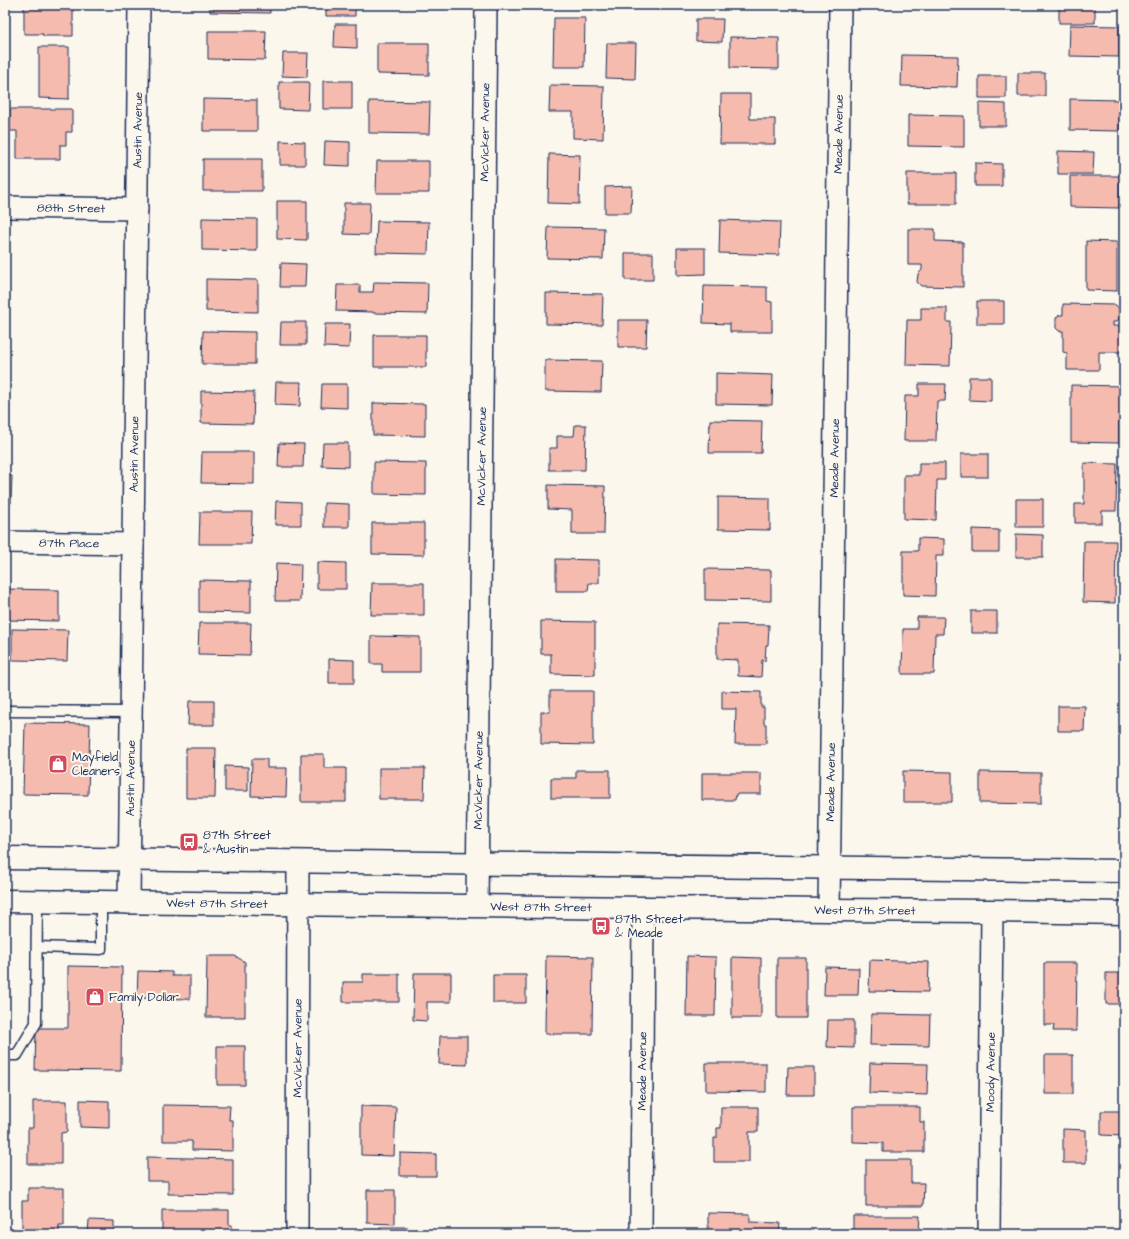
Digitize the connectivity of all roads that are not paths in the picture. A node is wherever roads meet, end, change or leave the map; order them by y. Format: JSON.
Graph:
{"nodes":[{"id":1,"x":139,"y":5,"type":"edge"},
{"id":2,"x":486,"y":5,"type":"edge"},
{"id":3,"x":840,"y":5,"type":"edge"},
{"id":4,"x":5,"y":207,"type":"edge"},
{"id":5,"x":137,"y":209,"type":"junction"},
{"id":6,"x":5,"y":542,"type":"edge"},
{"id":7,"x":133,"y":544,"type":"junction"},
{"id":8,"x":5,"y":711,"type":"edge"},
{"id":9,"x":131,"y":712,"type":"junction"},
{"id":10,"x":5,"y":858,"type":"edge"},
{"id":11,"x":130,"y":860,"type":"junction"},
{"id":12,"x":298,"y":862,"type":"junction"},
{"id":13,"x":478,"y":864,"type":"junction"},
{"id":14,"x":830,"y":868,"type":"junction"},
{"id":15,"x":1124,"y":871,"type":"edge"},
{"id":16,"x":5,"y":901,"type":"edge"},
{"id":17,"x":37,"y":902,"type":"junction"},
{"id":18,"x":101,"y":902,"type":"junction"},
{"id":19,"x":129,"y":903,"type":"junction"},
{"id":20,"x":298,"y":904,"type":"junction"},
{"id":21,"x":477,"y":906,"type":"junction"},
{"id":22,"x":643,"y":908,"type":"junction"},
{"id":23,"x":829,"y":910,"type":"junction"},
{"id":24,"x":992,"y":911,"type":"junction"},
{"id":25,"x":1124,"y":913,"type":"edge"},
{"id":26,"x":37,"y":947,"type":"junction"},
{"id":27,"x":5,"y":1055,"type":"edge"},
{"id":28,"x":296,"y":1234,"type":"edge"},
{"id":29,"x":641,"y":1234,"type":"edge"},
{"id":30,"x":989,"y":1234,"type":"edge"}],
"edges":[{"from":1,"to":5,"type":"street","name":"Austin Avenue"},
{"from":2,"to":13,"type":"street","name":"McVicker Avenue"},
{"from":3,"to":14,"type":"street","name":"Meade Avenue"},
{"from":4,"to":5,"type":"street","name":"88th Street"},
{"from":5,"to":7,"type":"street","name":"Austin Avenue"},
{"from":6,"to":7,"type":"street","name":"87th Place"},
{"from":7,"to":9,"type":"street","name":"Austin Avenue"},
{"from":8,"to":9,"type":"lane"},
{"from":9,"to":11,"type":"street","name":"Austin Avenue"},
{"from":10,"to":11,"type":"main road"},
{"from":11,"to":12,"type":"main road"},
{"from":11,"to":19,"type":"street","name":"Austin Avenue"},
{"from":12,"to":13,"type":"main road"},
{"from":12,"to":20,"type":"street","name":"McVicker Avenue"},
{"from":13,"to":14,"type":"main road"},
{"from":13,"to":21,"type":"street","name":"McVicker Avenue"},
{"from":14,"to":15,"type":"main road"},
{"from":14,"to":23,"type":"street","name":"Meade Avenue"},
{"from":16,"to":17,"type":"main road","name":"West 87th Street"},
{"from":17,"to":18,"type":"main road","name":"West 87th Street"},
{"from":17,"to":26,"type":"lane"},
{"from":18,"to":19,"type":"main road","name":"West 87th Street"},
{"from":18,"to":26,"type":"lane"},
{"from":19,"to":20,"type":"main road","name":"West 87th Street"},
{"from":20,"to":21,"type":"main road","name":"West 87th Street"},
{"from":20,"to":28,"type":"street","name":"McVicker Avenue"},
{"from":21,"to":22,"type":"main road","name":"West 87th Street"},
{"from":22,"to":23,"type":"main road","name":"West 87th Street"},
{"from":22,"to":29,"type":"street","name":"Meade Avenue"},
{"from":23,"to":24,"type":"main road","name":"West 87th Street"},
{"from":24,"to":25,"type":"main road","name":"West 87th Street"},
{"from":24,"to":30,"type":"street","name":"Moody Avenue"},
{"from":26,"to":27,"type":"lane"}]}
